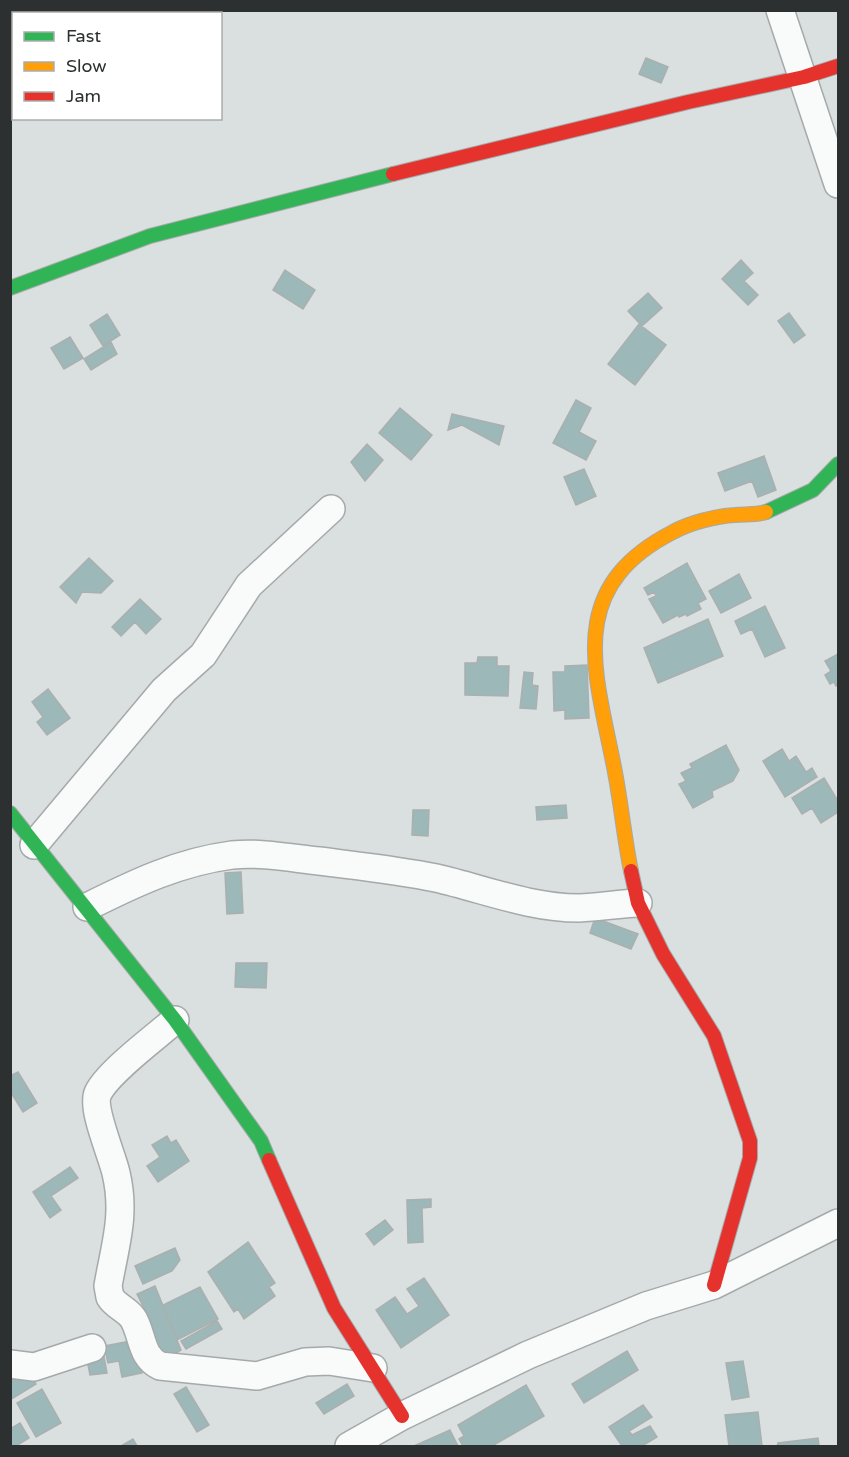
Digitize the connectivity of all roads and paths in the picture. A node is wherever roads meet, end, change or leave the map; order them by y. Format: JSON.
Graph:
{"nodes":[{"id":1,"x":780,"y":10,"type":"edge"},
{"id":2,"x":838,"y":66,"type":"edge"},
{"id":3,"x":804,"y":77,"type":"junction"},
{"id":4,"x":838,"y":184,"type":"edge"},
{"id":5,"x":10,"y":288,"type":"edge"},
{"id":6,"x":838,"y":464,"type":"edge"},
{"id":7,"x":331,"y":509,"type":"dead end"},
{"id":8,"x":10,"y":813,"type":"edge"},
{"id":9,"x":34,"y":845,"type":"junction"},
{"id":10,"x":638,"y":903,"type":"junction"},
{"id":11,"x":87,"y":907,"type":"junction"},
{"id":12,"x":176,"y":1020,"type":"junction"},
{"id":13,"x":838,"y":1223,"type":"edge"},
{"id":14,"x":714,"y":1285,"type":"junction"},
{"id":15,"x":92,"y":1348,"type":"dead end"},
{"id":16,"x":10,"y":1364,"type":"edge"},
{"id":17,"x":373,"y":1368,"type":"junction"},
{"id":18,"x":402,"y":1416,"type":"junction"},
{"id":19,"x":354,"y":1445,"type":"edge"}],
"edges":[{"from":1,"to":3,"type":"street"},
{"from":2,"to":3,"type":"street"},
{"from":3,"to":4,"type":"street"},
{"from":3,"to":5,"type":"street"},
{"from":6,"to":10,"type":"street"},
{"from":7,"to":9,"type":"street"},
{"from":8,"to":9,"type":"street"},
{"from":9,"to":11,"type":"street"},
{"from":10,"to":11,"type":"street"},
{"from":10,"to":14,"type":"street"},
{"from":11,"to":12,"type":"street"},
{"from":12,"to":17,"type":"street"},
{"from":12,"to":17,"type":"street"},
{"from":13,"to":14,"type":"street"},
{"from":14,"to":18,"type":"street"},
{"from":15,"to":16,"type":"street"},
{"from":17,"to":18,"type":"street"},
{"from":18,"to":19,"type":"street"}]}
